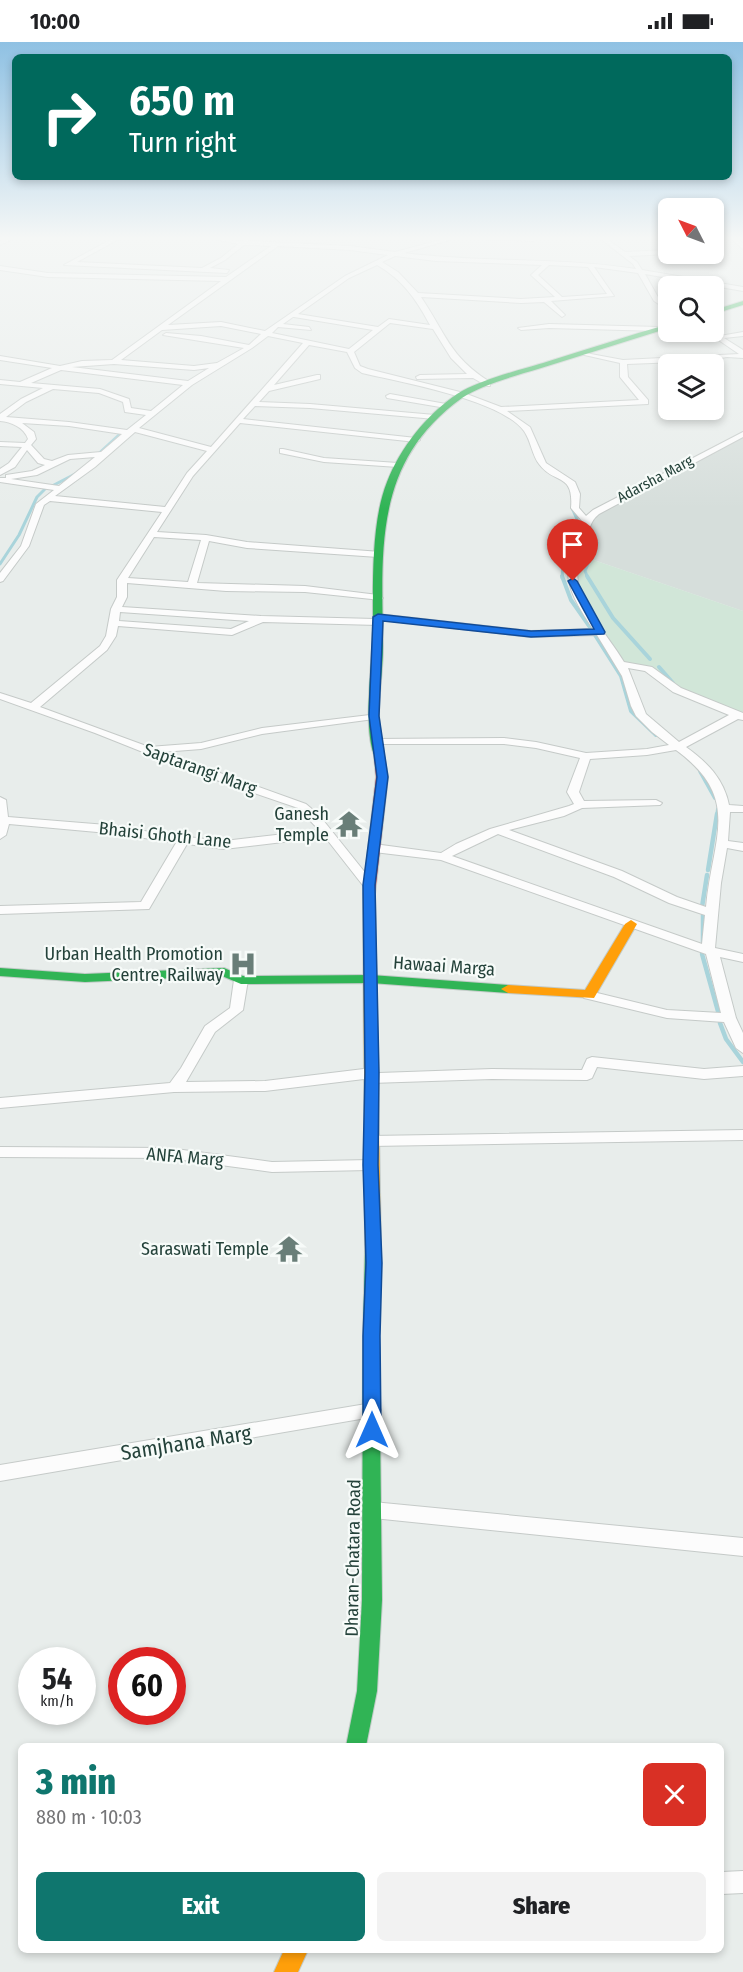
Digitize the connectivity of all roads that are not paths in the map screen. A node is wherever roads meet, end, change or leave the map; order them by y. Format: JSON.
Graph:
{"nodes":[{"id":1,"x":157,"y":329,"type":"edge"},
{"id":2,"x":237,"y":329,"type":"edge"},
{"id":3,"x":272,"y":329,"type":"edge"},
{"id":4,"x":380,"y":329,"type":"edge"},
{"id":5,"x":435,"y":329,"type":"edge"},
{"id":6,"x":657,"y":329,"type":"edge"},
{"id":7,"x":150,"y":334,"type":"junction"},
{"id":8,"x":743,"y":334,"type":"edge"},
{"id":9,"x":265,"y":335,"type":"junction"},
{"id":10,"x":307,"y":343,"type":"junction"},
{"id":11,"x":250,"y":347,"type":"junction"},
{"id":12,"x":350,"y":351,"type":"junction"},
{"id":13,"x":582,"y":353,"type":"junction"},
{"id":14,"x":743,"y":354,"type":"edge"},
{"id":15,"x":0,"y":358,"type":"edge"},
{"id":16,"x":114,"y":362,"type":"junction"},
{"id":17,"x":623,"y":362,"type":"junction"},
{"id":18,"x":219,"y":366,"type":"junction"},
{"id":19,"x":59,"y":369,"type":"junction"},
{"id":20,"x":100,"y":374,"type":"junction"},
{"id":21,"x":471,"y":376,"type":"junction"},
{"id":22,"x":317,"y":377,"type":"dead end"},
{"id":23,"x":420,"y":377,"type":"dead end"},
{"id":24,"x":144,"y":379,"type":"junction"},
{"id":25,"x":0,"y":382,"type":"edge"},
{"id":26,"x":83,"y":383,"type":"junction"},
{"id":27,"x":189,"y":383,"type":"junction"},
{"id":28,"x":21,"y":384,"type":"junction"},
{"id":29,"x":487,"y":384,"type":"junction"},
{"id":30,"x":56,"y":387,"type":"junction"},
{"id":31,"x":76,"y":388,"type":"junction"},
{"id":32,"x":625,"y":388,"type":"junction"},
{"id":33,"x":265,"y":389,"type":"junction"},
{"id":34,"x":461,"y":395,"type":"junction"},
{"id":35,"x":390,"y":396,"type":"dead end"},
{"id":36,"x":251,"y":404,"type":"junction"},
{"id":37,"x":611,"y":404,"type":"junction"},
{"id":38,"x":446,"y":406,"type":"junction"},
{"id":39,"x":500,"y":409,"type":"junction"},
{"id":40,"x":151,"y":413,"type":"junction"},
{"id":41,"x":435,"y":417,"type":"junction"},
{"id":42,"x":0,"y":419,"type":"edge"},
{"id":43,"x":238,"y":421,"type":"junction"},
{"id":44,"x":15,"y":422,"type":"junction"},
{"id":45,"x":46,"y":424,"type":"junction"},
{"id":46,"x":130,"y":431,"type":"junction"},
{"id":47,"x":31,"y":434,"type":"junction"},
{"id":48,"x":743,"y":434,"type":"edge"},
{"id":49,"x":416,"y":440,"type":"junction"},
{"id":50,"x":22,"y":445,"type":"junction"},
{"id":51,"x":0,"y":446,"type":"edge"},
{"id":52,"x":213,"y":450,"type":"junction"},
{"id":53,"x":283,"y":451,"type":"dead end"},
{"id":54,"x":103,"y":454,"type":"junction"},
{"id":55,"x":0,"y":460,"type":"edge"},
{"id":56,"x":53,"y":464,"type":"junction"},
{"id":57,"x":12,"y":465,"type":"junction"},
{"id":58,"x":398,"y":465,"type":"junction"},
{"id":59,"x":0,"y":473,"type":"edge"},
{"id":60,"x":28,"y":474,"type":"junction"},
{"id":61,"x":0,"y":480,"type":"edge"},
{"id":62,"x":28,"y":484,"type":"junction"},
{"id":63,"x":58,"y":488,"type":"junction"},
{"id":64,"x":46,"y":498,"type":"junction"},
{"id":65,"x":168,"y":510,"type":"junction"},
{"id":66,"x":586,"y":521,"type":"junction"},
{"id":67,"x":153,"y":534,"type":"junction"},
{"id":68,"x":206,"y":538,"type":"junction"},
{"id":69,"x":378,"y":554,"type":"junction"},
{"id":70,"x":0,"y":579,"type":"edge"},
{"id":71,"x":122,"y":580,"type":"junction"},
{"id":72,"x":191,"y":586,"type":"junction"},
{"id":73,"x":378,"y":598,"type":"junction"},
{"id":74,"x":116,"y":609,"type":"junction"},
{"id":75,"x":262,"y":620,"type":"junction"},
{"id":76,"x":378,"y":620,"type":"junction"},
{"id":77,"x":113,"y":622,"type":"junction"},
{"id":78,"x":600,"y":632,"type":"junction"},
{"id":79,"x":621,"y":664,"type":"junction"},
{"id":80,"x":0,"y":696,"type":"edge"},
{"id":81,"x":33,"y":707,"type":"junction"},
{"id":82,"x":374,"y":716,"type":"junction"},
{"id":83,"x":740,"y":716,"type":"edge"},
{"id":84,"x":378,"y":741,"type":"junction"},
{"id":85,"x":680,"y":746,"type":"junction"},
{"id":86,"x":146,"y":750,"type":"junction"},
{"id":87,"x":586,"y":756,"type":"junction"},
{"id":88,"x":0,"y":800,"type":"edge"},
{"id":89,"x":656,"y":804,"type":"dead end"},
{"id":90,"x":580,"y":805,"type":"junction"},
{"id":91,"x":725,"y":808,"type":"junction"},
{"id":92,"x":743,"y":809,"type":"edge"},
{"id":93,"x":3,"y":820,"type":"junction"},
{"id":94,"x":500,"y":831,"type":"junction"},
{"id":95,"x":327,"y":832,"type":"junction"},
{"id":96,"x":0,"y":835,"type":"edge"},
{"id":97,"x":183,"y":841,"type":"junction"},
{"id":98,"x":723,"y":844,"type":"junction"},
{"id":99,"x":743,"y":847,"type":"edge"},
{"id":100,"x":374,"y":848,"type":"junction"},
{"id":101,"x":443,"y":857,"type":"junction"},
{"id":102,"x":369,"y":885,"type":"junction"},
{"id":103,"x":0,"y":910,"type":"edge"},
{"id":104,"x":712,"y":914,"type":"junction"},
{"id":105,"x":631,"y":924,"type":"junction"},
{"id":106,"x":710,"y":951,"type":"junction"},
{"id":107,"x":743,"y":958,"type":"edge"},
{"id":108,"x":0,"y":972,"type":"edge"},
{"id":109,"x":242,"y":980,"type":"junction"},
{"id":110,"x":371,"y":980,"type":"junction"},
{"id":111,"x":589,"y":994,"type":"junction"},
{"id":112,"x":729,"y":1018,"type":"junction"},
{"id":113,"x":743,"y":1048,"type":"edge"},
{"id":114,"x":743,"y":1071,"type":"edge"},
{"id":115,"x":372,"y":1076,"type":"junction"},
{"id":116,"x":174,"y":1087,"type":"junction"},
{"id":117,"x":0,"y":1103,"type":"edge"},
{"id":118,"x":743,"y":1135,"type":"edge"},
{"id":119,"x":371,"y":1141,"type":"junction"},
{"id":120,"x":0,"y":1152,"type":"edge"},
{"id":121,"x":370,"y":1165,"type":"junction"},
{"id":122,"x":372,"y":1410,"type":"junction"},
{"id":123,"x":0,"y":1473,"type":"edge"},
{"id":124,"x":373,"y":1510,"type":"junction"},
{"id":125,"x":743,"y":1546,"type":"edge"},
{"id":126,"x":357,"y":1743,"type":"edge"},
{"id":127,"x":743,"y":1882,"type":"edge"},
{"id":128,"x":724,"y":1883,"type":"edge"},
{"id":129,"x":295,"y":1953,"type":"edge"},
{"id":130,"x":286,"y":1972,"type":"edge"}],
"edges":[{"from":1,"to":7,"type":"street"},
{"from":2,"to":9,"type":"street"},
{"from":3,"to":9,"type":"street"},
{"from":4,"to":12,"type":"street"},
{"from":5,"to":21,"type":"street"},
{"from":6,"to":13,"type":"main road","name":"Dharan-Chatara Road"},
{"from":7,"to":11,"type":"street"},
{"from":7,"to":16,"type":"street"},
{"from":8,"to":14,"type":"street"},
{"from":9,"to":10,"type":"street"},
{"from":9,"to":11,"type":"street"},
{"from":10,"to":12,"type":"street"},
{"from":10,"to":33,"type":"street"},
{"from":11,"to":18,"type":"street"},
{"from":12,"to":34,"type":"street"},
{"from":13,"to":17,"type":"street"},
{"from":13,"to":29,"type":"main road","name":"Dharan-Chatara Road"},
{"from":14,"to":17,"type":"street"},
{"from":15,"to":19,"type":"street"},
{"from":16,"to":18,"type":"street"},
{"from":16,"to":19,"type":"street"},
{"from":17,"to":32,"type":"street"},
{"from":18,"to":27,"type":"street"},
{"from":19,"to":20,"type":"street"},
{"from":19,"to":28,"type":"street"},
{"from":20,"to":24,"type":"street"},
{"from":20,"to":26,"type":"street"},
{"from":21,"to":23,"type":"street"},
{"from":21,"to":29,"type":"street"},
{"from":22,"to":33,"type":"street"},
{"from":24,"to":26,"type":"street"},
{"from":24,"to":27,"type":"street"},
{"from":25,"to":28,"type":"street"},
{"from":26,"to":30,"type":"street"},
{"from":26,"to":31,"type":"street"},
{"from":27,"to":40,"type":"street"},
{"from":28,"to":30,"type":"street"},
{"from":29,"to":34,"type":"main road","name":"Dharan-Chatara Road"},
{"from":30,"to":31,"type":"street"},
{"from":30,"to":42,"type":"street"},
{"from":31,"to":40,"type":"street"},
{"from":32,"to":37,"type":"street"},
{"from":32,"to":37,"type":"street"},
{"from":33,"to":36,"type":"street"},
{"from":34,"to":38,"type":"main road","name":"Dharan-Chatara Road"},
{"from":34,"to":39,"type":"street"},
{"from":35,"to":38,"type":"street"},
{"from":36,"to":41,"type":"street"},
{"from":36,"to":43,"type":"street"},
{"from":37,"to":39,"type":"street"},
{"from":38,"to":41,"type":"main road","name":"Dharan-Chatara Road"},
{"from":39,"to":66,"type":"street"},
{"from":40,"to":46,"type":"street"},
{"from":41,"to":49,"type":"main road","name":"Dharan-Chatara Road"},
{"from":42,"to":44,"type":"street"},
{"from":43,"to":49,"type":"street"},
{"from":43,"to":52,"type":"street"},
{"from":44,"to":45,"type":"street"},
{"from":44,"to":47,"type":"street"},
{"from":45,"to":46,"type":"street"},
{"from":45,"to":47,"type":"street"},
{"from":46,"to":52,"type":"street"},
{"from":46,"to":54,"type":"street"},
{"from":47,"to":50,"type":"street"},
{"from":48,"to":66,"type":"street","name":"Adarsha Marg"},
{"from":49,"to":58,"type":"main road","name":"Dharan-Chatara Road"},
{"from":50,"to":51,"type":"street"},
{"from":50,"to":56,"type":"street"},
{"from":50,"to":57,"type":"street"},
{"from":52,"to":65,"type":"street"},
{"from":53,"to":58,"type":"street"},
{"from":54,"to":56,"type":"street"},
{"from":54,"to":63,"type":"street"},
{"from":55,"to":57,"type":"street"},
{"from":56,"to":60,"type":"street"},
{"from":57,"to":59,"type":"street"},
{"from":57,"to":60,"type":"street"},
{"from":58,"to":69,"type":"main road","name":"Dharan-Chatara Road"},
{"from":60,"to":61,"type":"street"},
{"from":60,"to":62,"type":"street"},
{"from":61,"to":62,"type":"street"},
{"from":62,"to":63,"type":"street"},
{"from":63,"to":64,"type":"street"},
{"from":64,"to":65,"type":"street"},
{"from":64,"to":70,"type":"street"},
{"from":65,"to":67,"type":"street"},
{"from":66,"to":78,"type":"street"},
{"from":67,"to":68,"type":"street"},
{"from":67,"to":71,"type":"street"},
{"from":68,"to":69,"type":"street"},
{"from":68,"to":72,"type":"street"},
{"from":69,"to":73,"type":"main road","name":"Dharan-Chatara Road"},
{"from":71,"to":72,"type":"street"},
{"from":71,"to":74,"type":"street"},
{"from":72,"to":73,"type":"street"},
{"from":73,"to":76,"type":"main road","name":"Dharan-Chatara Road"},
{"from":74,"to":75,"type":"street"},
{"from":74,"to":77,"type":"street"},
{"from":75,"to":76,"type":"street"},
{"from":75,"to":77,"type":"street"},
{"from":76,"to":78,"type":"street"},
{"from":76,"to":82,"type":"main road","name":"Dharan-Chatara Road"},
{"from":77,"to":81,"type":"street"},
{"from":78,"to":79,"type":"street"},
{"from":79,"to":83,"type":"street"},
{"from":79,"to":85,"type":"street"},
{"from":80,"to":81,"type":"street","name":"Saptarangi Marg"},
{"from":81,"to":86,"type":"street","name":"Saptarangi Marg"},
{"from":82,"to":84,"type":"main road","name":"Dharan-Chatara Road"},
{"from":82,"to":86,"type":"street"},
{"from":83,"to":85,"type":"street"},
{"from":84,"to":87,"type":"street"},
{"from":84,"to":100,"type":"main road","name":"Dharan-Chatara Road"},
{"from":85,"to":87,"type":"street"},
{"from":85,"to":91,"type":"street"},
{"from":86,"to":95,"type":"street","name":"Saptarangi Marg"},
{"from":87,"to":90,"type":"street"},
{"from":88,"to":93,"type":"street"},
{"from":89,"to":90,"type":"street"},
{"from":90,"to":94,"type":"street"},
{"from":91,"to":92,"type":"street"},
{"from":91,"to":98,"type":"street"},
{"from":93,"to":96,"type":"street"},
{"from":93,"to":97,"type":"street","name":"Bhaisi Ghoth Lane"},
{"from":94,"to":101,"type":"street"},
{"from":94,"to":104,"type":"street"},
{"from":95,"to":97,"type":"street","name":"Bhaisi Ghoth Lane"},
{"from":95,"to":102,"type":"street","name":"Saptarangi Marg"},
{"from":97,"to":103,"type":"street"},
{"from":98,"to":99,"type":"street"},
{"from":98,"to":104,"type":"street"},
{"from":100,"to":101,"type":"street"},
{"from":100,"to":102,"type":"main road","name":"Dharan-Chatara Road"},
{"from":101,"to":105,"type":"street"},
{"from":102,"to":110,"type":"main road","name":"Dharan-Chatara Road"},
{"from":104,"to":106,"type":"street"},
{"from":105,"to":106,"type":"street"},
{"from":105,"to":111,"type":"main road"},
{"from":106,"to":107,"type":"street"},
{"from":106,"to":112,"type":"street"},
{"from":108,"to":109,"type":"main road","name":"Hawaai Marga"},
{"from":109,"to":110,"type":"main road","name":"Hawaai Marga"},
{"from":109,"to":116,"type":"street"},
{"from":110,"to":111,"type":"main road","name":"Hawaai Marga"},
{"from":110,"to":115,"type":"main road","name":"Dharan-Chatara Road"},
{"from":111,"to":112,"type":"street"},
{"from":112,"to":113,"type":"street"},
{"from":114,"to":115,"type":"street"},
{"from":115,"to":116,"type":"street"},
{"from":115,"to":119,"type":"main road","name":"Dharan-Chatara Road"},
{"from":116,"to":117,"type":"street"},
{"from":118,"to":119,"type":"street"},
{"from":119,"to":121,"type":"main road","name":"Dharan-Chatara Road"},
{"from":120,"to":121,"type":"street","name":"ANFA Marg"},
{"from":121,"to":122,"type":"main road","name":"Dharan-Chatara Road"},
{"from":122,"to":123,"type":"street","name":"Samjhana Marg"},
{"from":122,"to":124,"type":"main road","name":"Dharan-Chatara Road"},
{"from":124,"to":125,"type":"street"},
{"from":124,"to":126,"type":"main road","name":"Dharan-Chatara Road"},
{"from":127,"to":128,"type":"street"},
{"from":129,"to":130,"type":"main road"}]}
